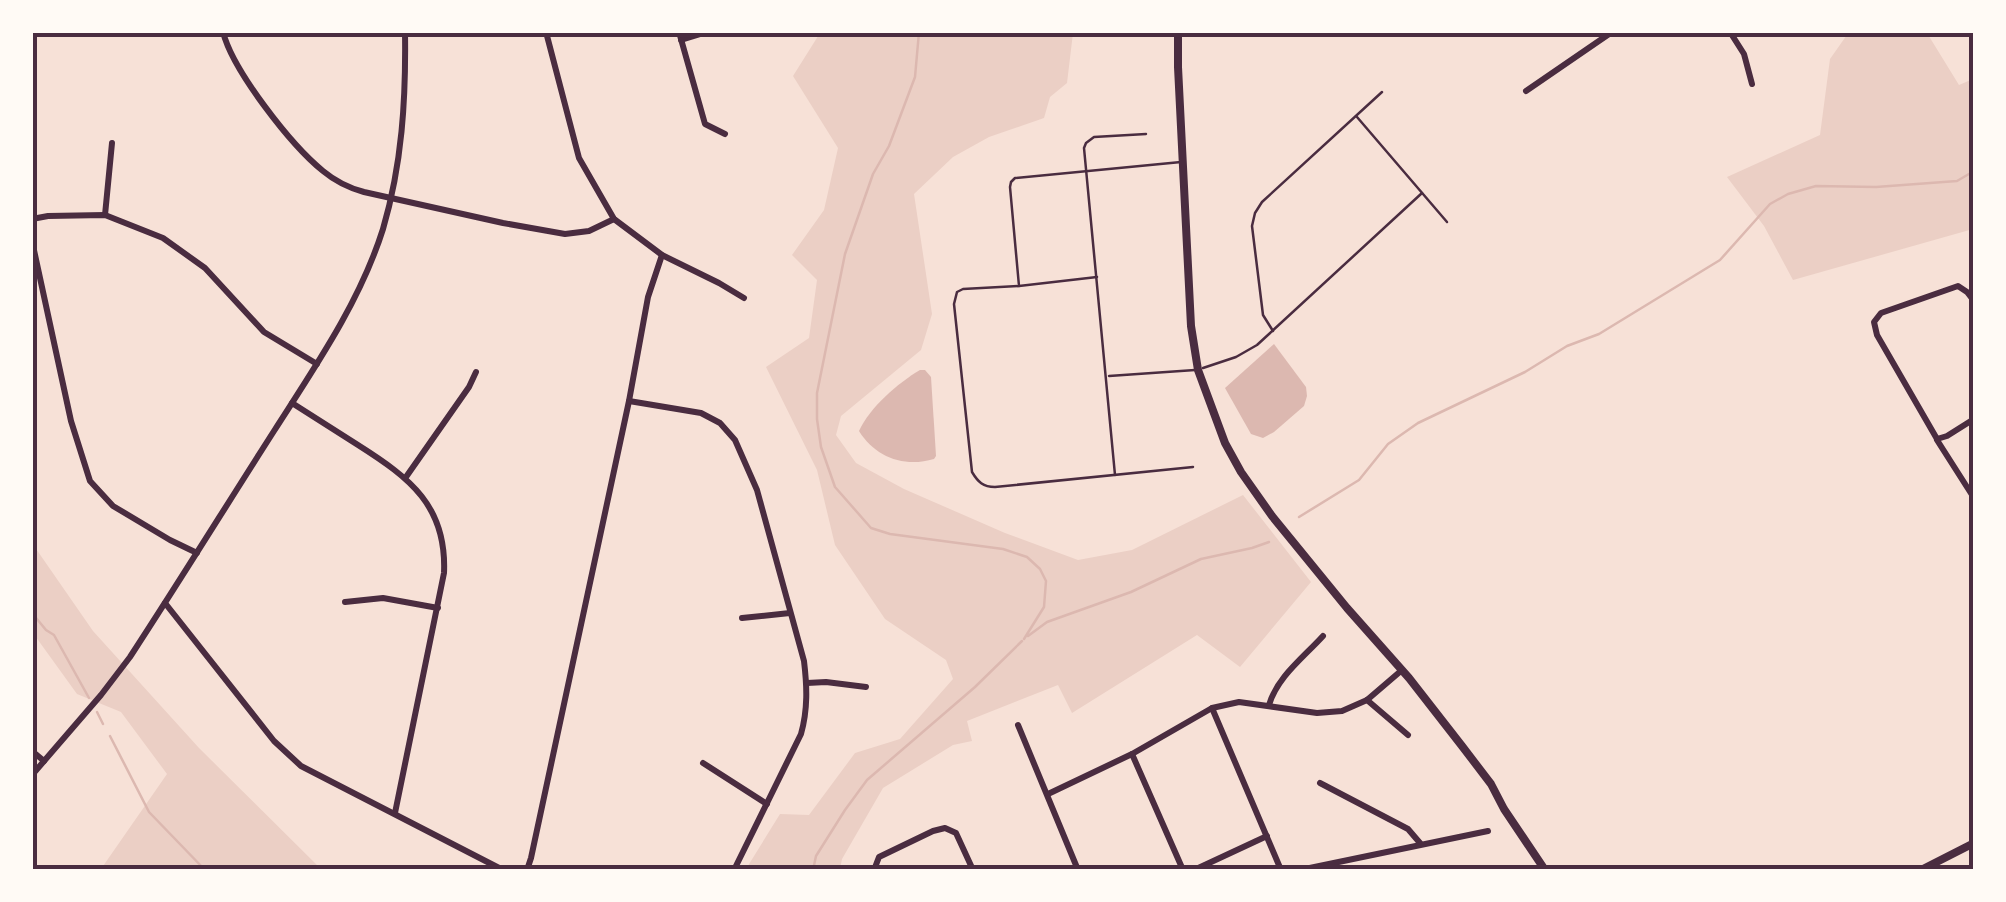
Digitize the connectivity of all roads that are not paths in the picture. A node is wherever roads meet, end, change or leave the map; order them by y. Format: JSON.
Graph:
{"nodes":[{"id":1,"x":223,"y":32,"type":"edge"},
{"id":2,"x":405,"y":32,"type":"edge"},
{"id":3,"x":546,"y":32,"type":"edge"},
{"id":4,"x":708,"y":32,"type":"edge"},
{"id":5,"x":1178,"y":32,"type":"edge"},
{"id":6,"x":1612,"y":32,"type":"edge"},
{"id":7,"x":1730,"y":32,"type":"edge"},
{"id":8,"x":680,"y":36,"type":"edge"},
{"id":9,"x":1752,"y":84,"type":"dead end"},
{"id":10,"x":1526,"y":91,"type":"dead end"},
{"id":11,"x":1382,"y":92,"type":"dead end"},
{"id":12,"x":1356,"y":116,"type":"junction"},
{"id":13,"x":725,"y":134,"type":"dead end"},
{"id":14,"x":1146,"y":134,"type":"dead end"},
{"id":15,"x":112,"y":143,"type":"dead end"},
{"id":16,"x":1182,"y":162,"type":"junction"},
{"id":17,"x":1088,"y":170,"type":"junction"},
{"id":18,"x":1422,"y":193,"type":"junction"},
{"id":19,"x":391,"y":198,"type":"junction"},
{"id":20,"x":104,"y":215,"type":"junction"},
{"id":21,"x":32,"y":219,"type":"edge"},
{"id":22,"x":614,"y":219,"type":"junction"},
{"id":23,"x":1447,"y":222,"type":"dead end"},
{"id":24,"x":32,"y":241,"type":"edge"},
{"id":25,"x":662,"y":255,"type":"junction"},
{"id":26,"x":1097,"y":277,"type":"junction"},
{"id":27,"x":1019,"y":286,"type":"junction"},
{"id":28,"x":744,"y":298,"type":"dead end"},
{"id":29,"x":1974,"y":301,"type":"edge"},
{"id":30,"x":1273,"y":331,"type":"junction"},
{"id":31,"x":317,"y":364,"type":"junction"},
{"id":32,"x":1198,"y":370,"type":"junction"},
{"id":33,"x":476,"y":372,"type":"dead end"},
{"id":34,"x":1106,"y":376,"type":"junction"},
{"id":35,"x":629,"y":401,"type":"junction"},
{"id":36,"x":292,"y":403,"type":"junction"},
{"id":37,"x":1974,"y":419,"type":"edge"},
{"id":38,"x":1937,"y":439,"type":"junction"},
{"id":39,"x":1194,"y":468,"type":"dead end"},
{"id":40,"x":1116,"y":476,"type":"junction"},
{"id":41,"x":406,"y":477,"type":"junction"},
{"id":42,"x":1974,"y":498,"type":"edge"},
{"id":43,"x":197,"y":552,"type":"junction"},
{"id":44,"x":346,"y":602,"type":"dead end"},
{"id":45,"x":164,"y":603,"type":"junction"},
{"id":46,"x":438,"y":608,"type":"junction"},
{"id":47,"x":790,"y":613,"type":"junction"},
{"id":48,"x":742,"y":618,"type":"dead end"},
{"id":49,"x":1323,"y":636,"type":"dead end"},
{"id":50,"x":1402,"y":670,"type":"junction"},
{"id":51,"x":807,"y":684,"type":"junction"},
{"id":52,"x":866,"y":687,"type":"dead end"},
{"id":53,"x":1366,"y":700,"type":"junction"},
{"id":54,"x":1270,"y":705,"type":"junction"},
{"id":55,"x":1212,"y":708,"type":"junction"},
{"id":56,"x":1018,"y":725,"type":"dead end"},
{"id":57,"x":1408,"y":735,"type":"dead end"},
{"id":58,"x":32,"y":751,"type":"edge"},
{"id":59,"x":1132,"y":754,"type":"junction"},
{"id":60,"x":44,"y":761,"type":"junction"},
{"id":61,"x":702,"y":762,"type":"dead end"},
{"id":62,"x":32,"y":775,"type":"edge"},
{"id":63,"x":1320,"y":783,"type":"dead end"},
{"id":64,"x":1048,"y":794,"type":"junction"},
{"id":65,"x":767,"y":804,"type":"junction"},
{"id":66,"x":394,"y":814,"type":"junction"},
{"id":67,"x":1488,"y":831,"type":"dead end"},
{"id":68,"x":1268,"y":836,"type":"junction"},
{"id":69,"x":1420,"y":843,"type":"junction"},
{"id":70,"x":1974,"y":844,"type":"edge"},
{"id":71,"x":503,"y":870,"type":"edge"},
{"id":72,"x":526,"y":870,"type":"edge"},
{"id":73,"x":734,"y":870,"type":"edge"},
{"id":74,"x":874,"y":870,"type":"edge"},
{"id":75,"x":973,"y":870,"type":"edge"},
{"id":76,"x":1078,"y":870,"type":"edge"},
{"id":77,"x":1182,"y":870,"type":"edge"},
{"id":78,"x":1194,"y":870,"type":"edge"},
{"id":79,"x":1281,"y":870,"type":"edge"},
{"id":80,"x":1300,"y":870,"type":"edge"},
{"id":81,"x":1545,"y":870,"type":"edge"},
{"id":82,"x":1921,"y":870,"type":"edge"}],
"edges":[{"from":1,"to":19,"type":"street"},
{"from":2,"to":19,"type":"street"},
{"from":3,"to":22,"type":"street"},
{"from":4,"to":8,"type":"street"},
{"from":5,"to":16,"type":"street"},
{"from":6,"to":10,"type":"street"},
{"from":7,"to":9,"type":"street"},
{"from":8,"to":13,"type":"street"},
{"from":11,"to":12,"type":"lane"},
{"from":12,"to":18,"type":"lane"},
{"from":12,"to":30,"type":"lane"},
{"from":14,"to":17,"type":"lane"},
{"from":15,"to":20,"type":"street"},
{"from":16,"to":17,"type":"lane"},
{"from":16,"to":32,"type":"street"},
{"from":17,"to":26,"type":"lane"},
{"from":17,"to":27,"type":"lane"},
{"from":18,"to":23,"type":"lane"},
{"from":18,"to":30,"type":"lane"},
{"from":19,"to":22,"type":"street"},
{"from":19,"to":31,"type":"street"},
{"from":20,"to":21,"type":"street"},
{"from":20,"to":31,"type":"street"},
{"from":22,"to":25,"type":"street"},
{"from":24,"to":43,"type":"street"},
{"from":25,"to":28,"type":"street"},
{"from":25,"to":35,"type":"street"},
{"from":26,"to":27,"type":"lane"},
{"from":26,"to":34,"type":"lane"},
{"from":27,"to":40,"type":"lane"},
{"from":29,"to":38,"type":"street"},
{"from":30,"to":32,"type":"lane"},
{"from":31,"to":36,"type":"street"},
{"from":32,"to":34,"type":"lane"},
{"from":32,"to":50,"type":"street"},
{"from":33,"to":41,"type":"street"},
{"from":34,"to":40,"type":"lane"},
{"from":35,"to":47,"type":"street"},
{"from":35,"to":72,"type":"street"},
{"from":36,"to":41,"type":"street"},
{"from":36,"to":43,"type":"street"},
{"from":37,"to":38,"type":"street"},
{"from":38,"to":42,"type":"street"},
{"from":39,"to":40,"type":"lane"},
{"from":41,"to":46,"type":"street"},
{"from":43,"to":45,"type":"street"},
{"from":44,"to":46,"type":"street"},
{"from":45,"to":60,"type":"street"},
{"from":45,"to":66,"type":"street"},
{"from":46,"to":66,"type":"street"},
{"from":47,"to":48,"type":"street"},
{"from":47,"to":51,"type":"street"},
{"from":49,"to":54,"type":"street"},
{"from":50,"to":53,"type":"street"},
{"from":50,"to":81,"type":"street"},
{"from":51,"to":52,"type":"street"},
{"from":51,"to":65,"type":"street"},
{"from":53,"to":54,"type":"street"},
{"from":53,"to":57,"type":"street"},
{"from":54,"to":55,"type":"street"},
{"from":55,"to":59,"type":"street"},
{"from":55,"to":68,"type":"street"},
{"from":56,"to":64,"type":"street"},
{"from":58,"to":60,"type":"street"},
{"from":59,"to":64,"type":"street"},
{"from":59,"to":77,"type":"street"},
{"from":60,"to":62,"type":"street"},
{"from":61,"to":65,"type":"street"},
{"from":63,"to":69,"type":"street"},
{"from":64,"to":76,"type":"street"},
{"from":65,"to":73,"type":"street"},
{"from":66,"to":71,"type":"street"},
{"from":67,"to":69,"type":"street"},
{"from":68,"to":78,"type":"street"},
{"from":68,"to":79,"type":"street"},
{"from":69,"to":80,"type":"street"},
{"from":70,"to":82,"type":"street"},
{"from":74,"to":75,"type":"street"}]}
